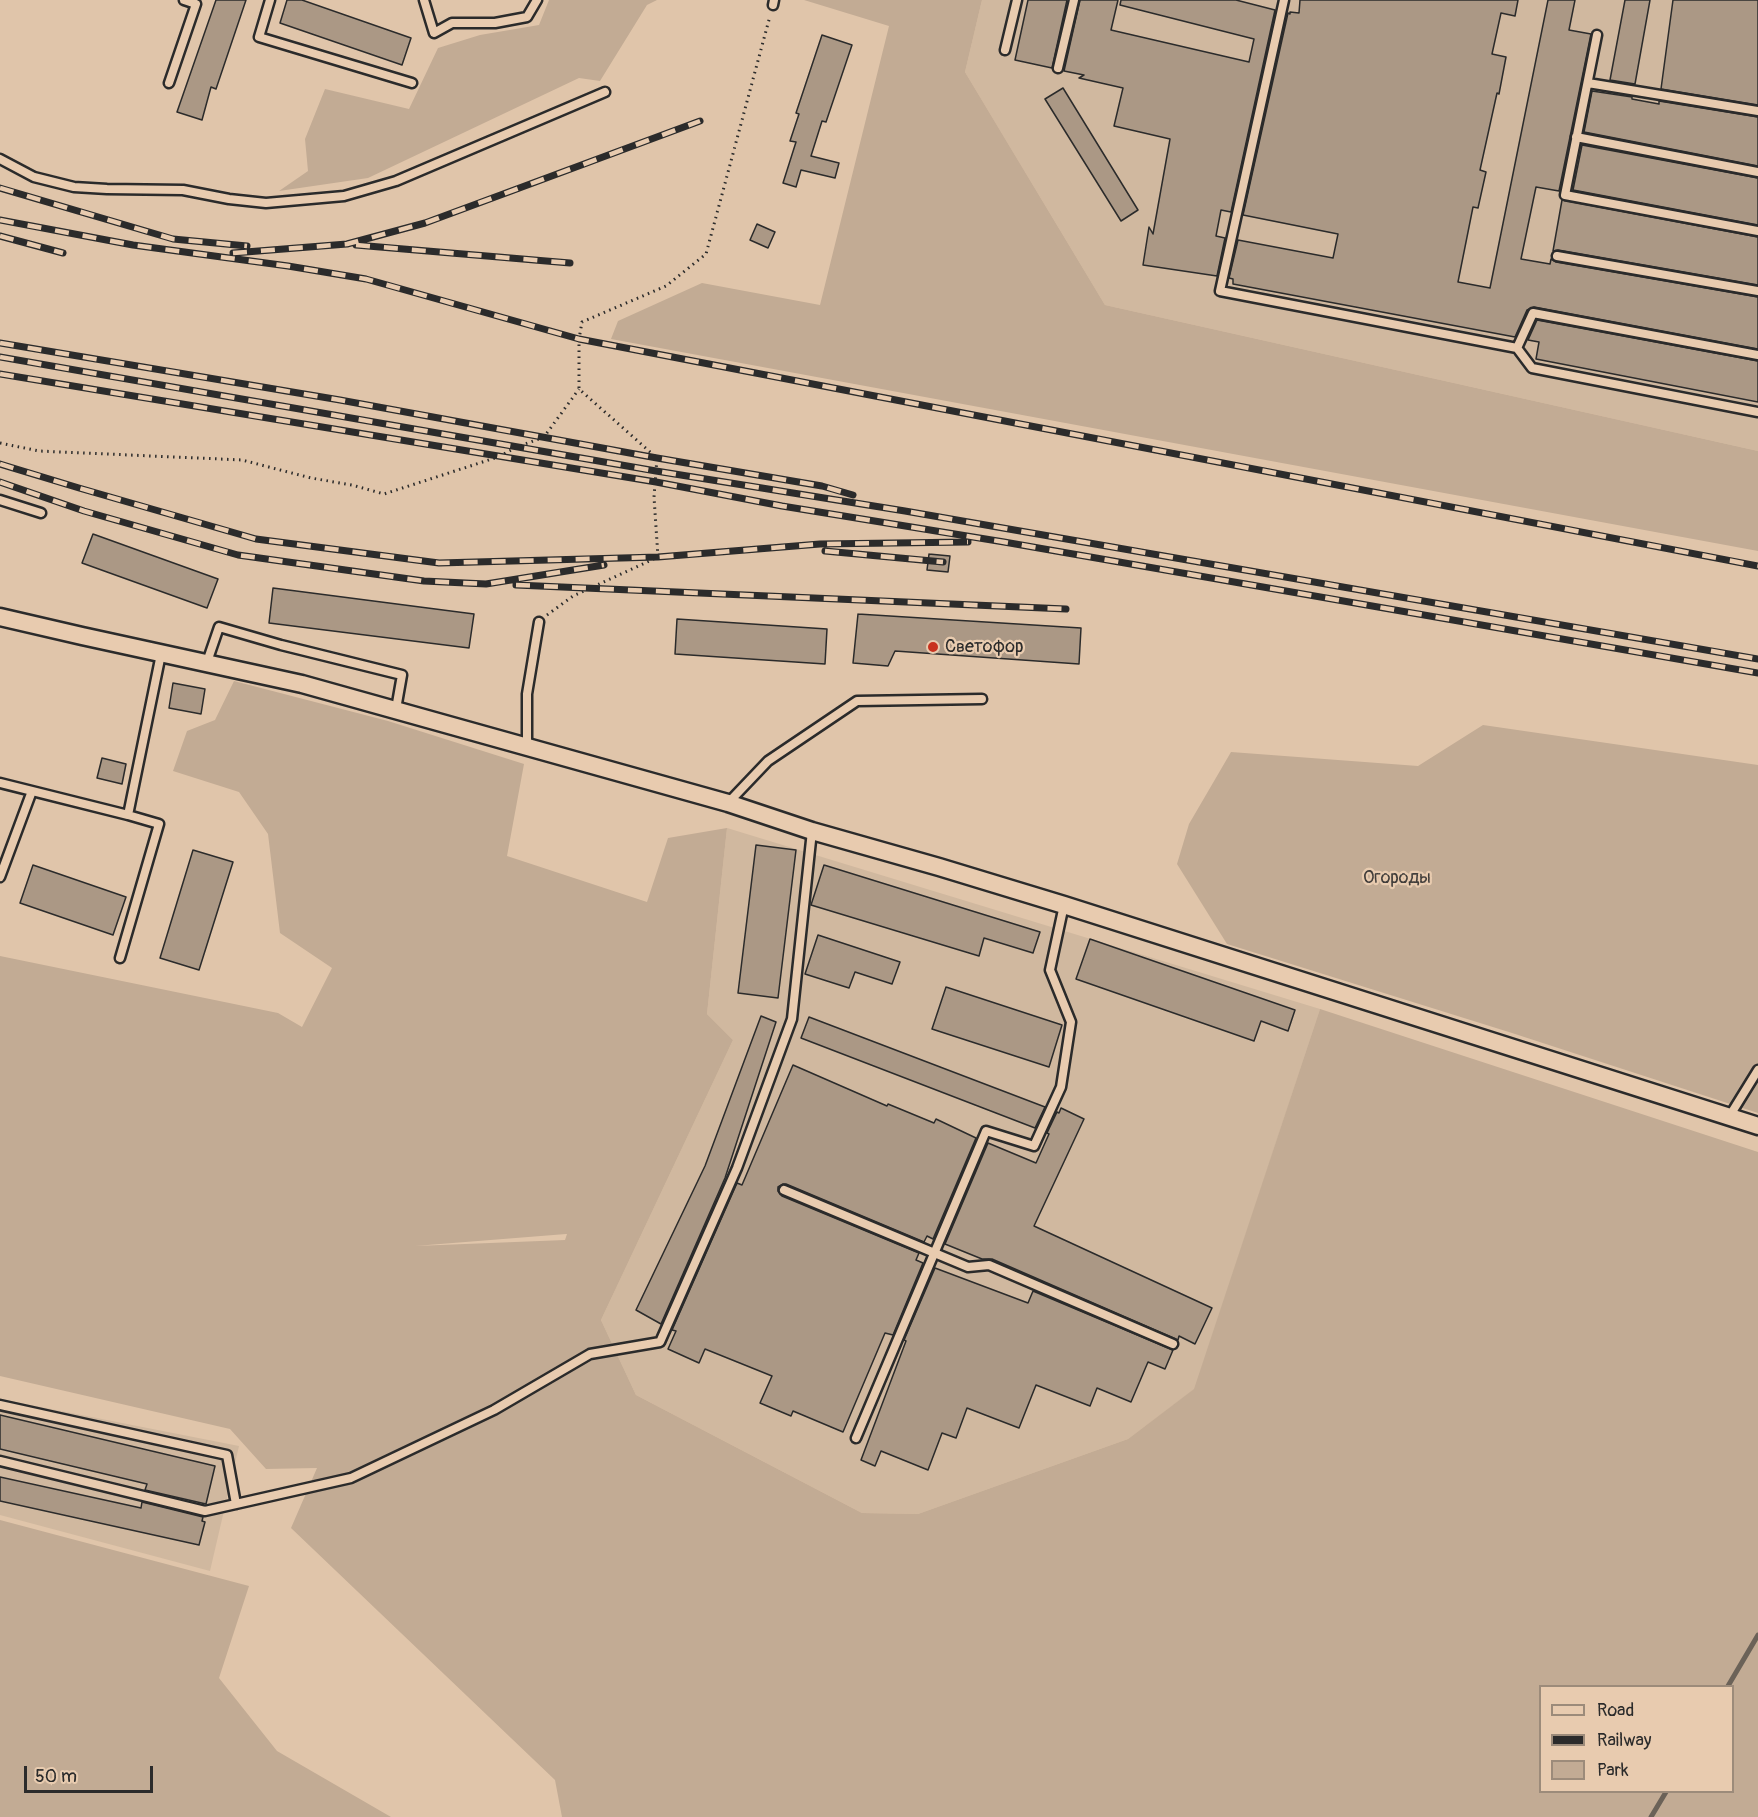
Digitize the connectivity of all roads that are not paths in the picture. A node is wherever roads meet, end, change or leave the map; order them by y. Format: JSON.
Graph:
{"nodes":[{"id":1,"x":184,"y":0,"type":"edge"},
{"id":2,"x":270,"y":0,"type":"edge"},
{"id":3,"x":424,"y":0,"type":"edge"},
{"id":4,"x":537,"y":0,"type":"edge"},
{"id":5,"x":1017,"y":0,"type":"edge"},
{"id":6,"x":1074,"y":0,"type":"edge"},
{"id":7,"x":1284,"y":0,"type":"edge"},
{"id":8,"x":196,"y":2,"type":"edge"},
{"id":9,"x":1597,"y":35,"type":"dead end"},
{"id":10,"x":1005,"y":50,"type":"dead end"},
{"id":11,"x":1058,"y":68,"type":"dead end"},
{"id":12,"x":169,"y":83,"type":"dead end"},
{"id":13,"x":412,"y":83,"type":"dead end"},
{"id":14,"x":1588,"y":83,"type":"junction"},
{"id":15,"x":605,"y":92,"type":"dead end"},
{"id":16,"x":1758,"y":111,"type":"edge"},
{"id":17,"x":1576,"y":137,"type":"junction"},
{"id":18,"x":0,"y":159,"type":"edge"},
{"id":19,"x":1758,"y":172,"type":"edge"},
{"id":20,"x":1758,"y":231,"type":"edge"},
{"id":21,"x":1557,"y":256,"type":"dead end"},
{"id":22,"x":1758,"y":291,"type":"edge"},
{"id":23,"x":1517,"y":348,"type":"junction"},
{"id":24,"x":1758,"y":355,"type":"edge"},
{"id":25,"x":1758,"y":412,"type":"edge"},
{"id":26,"x":0,"y":500,"type":"edge"},
{"id":27,"x":41,"y":513,"type":"dead end"},
{"id":28,"x":0,"y":616,"type":"edge"},
{"id":29,"x":539,"y":622,"type":"road end"},
{"id":30,"x":161,"y":654,"type":"junction"},
{"id":31,"x":207,"y":662,"type":"junction"},
{"id":32,"x":982,"y":699,"type":"dead end"},
{"id":33,"x":396,"y":709,"type":"junction"},
{"id":34,"x":527,"y":747,"type":"junction"},
{"id":35,"x":0,"y":783,"type":"edge"},
{"id":36,"x":32,"y":791,"type":"junction"},
{"id":37,"x":728,"y":803,"type":"junction"},
{"id":38,"x":128,"y":814,"type":"junction"},
{"id":39,"x":812,"y":831,"type":"junction"},
{"id":40,"x":0,"y":877,"type":"edge"},
{"id":41,"x":1064,"y":905,"type":"junction"},
{"id":42,"x":120,"y":958,"type":"dead end"},
{"id":43,"x":1758,"y":1070,"type":"edge"},
{"id":44,"x":1729,"y":1117,"type":"junction"},
{"id":45,"x":1758,"y":1126,"type":"edge"},
{"id":46,"x":784,"y":1190,"type":"dead end"},
{"id":47,"x":934,"y":1253,"type":"junction"},
{"id":48,"x":1173,"y":1344,"type":"dead end"},
{"id":49,"x":0,"y":1405,"type":"edge"},
{"id":50,"x":856,"y":1438,"type":"dead end"},
{"id":51,"x":0,"y":1461,"type":"edge"},
{"id":52,"x":236,"y":1504,"type":"junction"}],
"edges":[{"from":1,"to":8,"type":"lane"},
{"from":2,"to":13,"type":"lane"},
{"from":3,"to":4,"type":"lane"},
{"from":5,"to":10,"type":"lane"},
{"from":6,"to":11,"type":"lane"},
{"from":7,"to":23,"type":"lane"},
{"from":8,"to":12,"type":"lane"},
{"from":9,"to":14,"type":"lane"},
{"from":14,"to":16,"type":"lane"},
{"from":14,"to":17,"type":"lane"},
{"from":15,"to":18,"type":"lane"},
{"from":17,"to":19,"type":"lane"},
{"from":17,"to":20,"type":"lane"},
{"from":21,"to":22,"type":"lane"},
{"from":23,"to":24,"type":"lane"},
{"from":23,"to":25,"type":"lane"},
{"from":26,"to":27,"type":"lane"},
{"from":28,"to":30,"type":"street"},
{"from":29,"to":34,"type":"lane"},
{"from":30,"to":31,"type":"street"},
{"from":30,"to":38,"type":"lane"},
{"from":31,"to":33,"type":"street"},
{"from":31,"to":33,"type":"lane"},
{"from":32,"to":37,"type":"lane"},
{"from":33,"to":34,"type":"street"},
{"from":34,"to":37,"type":"street"},
{"from":35,"to":36,"type":"lane"},
{"from":36,"to":38,"type":"lane"},
{"from":36,"to":40,"type":"lane"},
{"from":37,"to":39,"type":"street"},
{"from":38,"to":42,"type":"lane"},
{"from":39,"to":41,"type":"street"},
{"from":39,"to":52,"type":"lane"},
{"from":41,"to":44,"type":"street"},
{"from":41,"to":47,"type":"lane"},
{"from":43,"to":44,"type":"lane"},
{"from":44,"to":45,"type":"street"},
{"from":46,"to":47,"type":"lane"},
{"from":47,"to":48,"type":"lane"},
{"from":47,"to":50,"type":"lane"},
{"from":49,"to":52,"type":"lane"},
{"from":51,"to":52,"type":"lane"}]}
